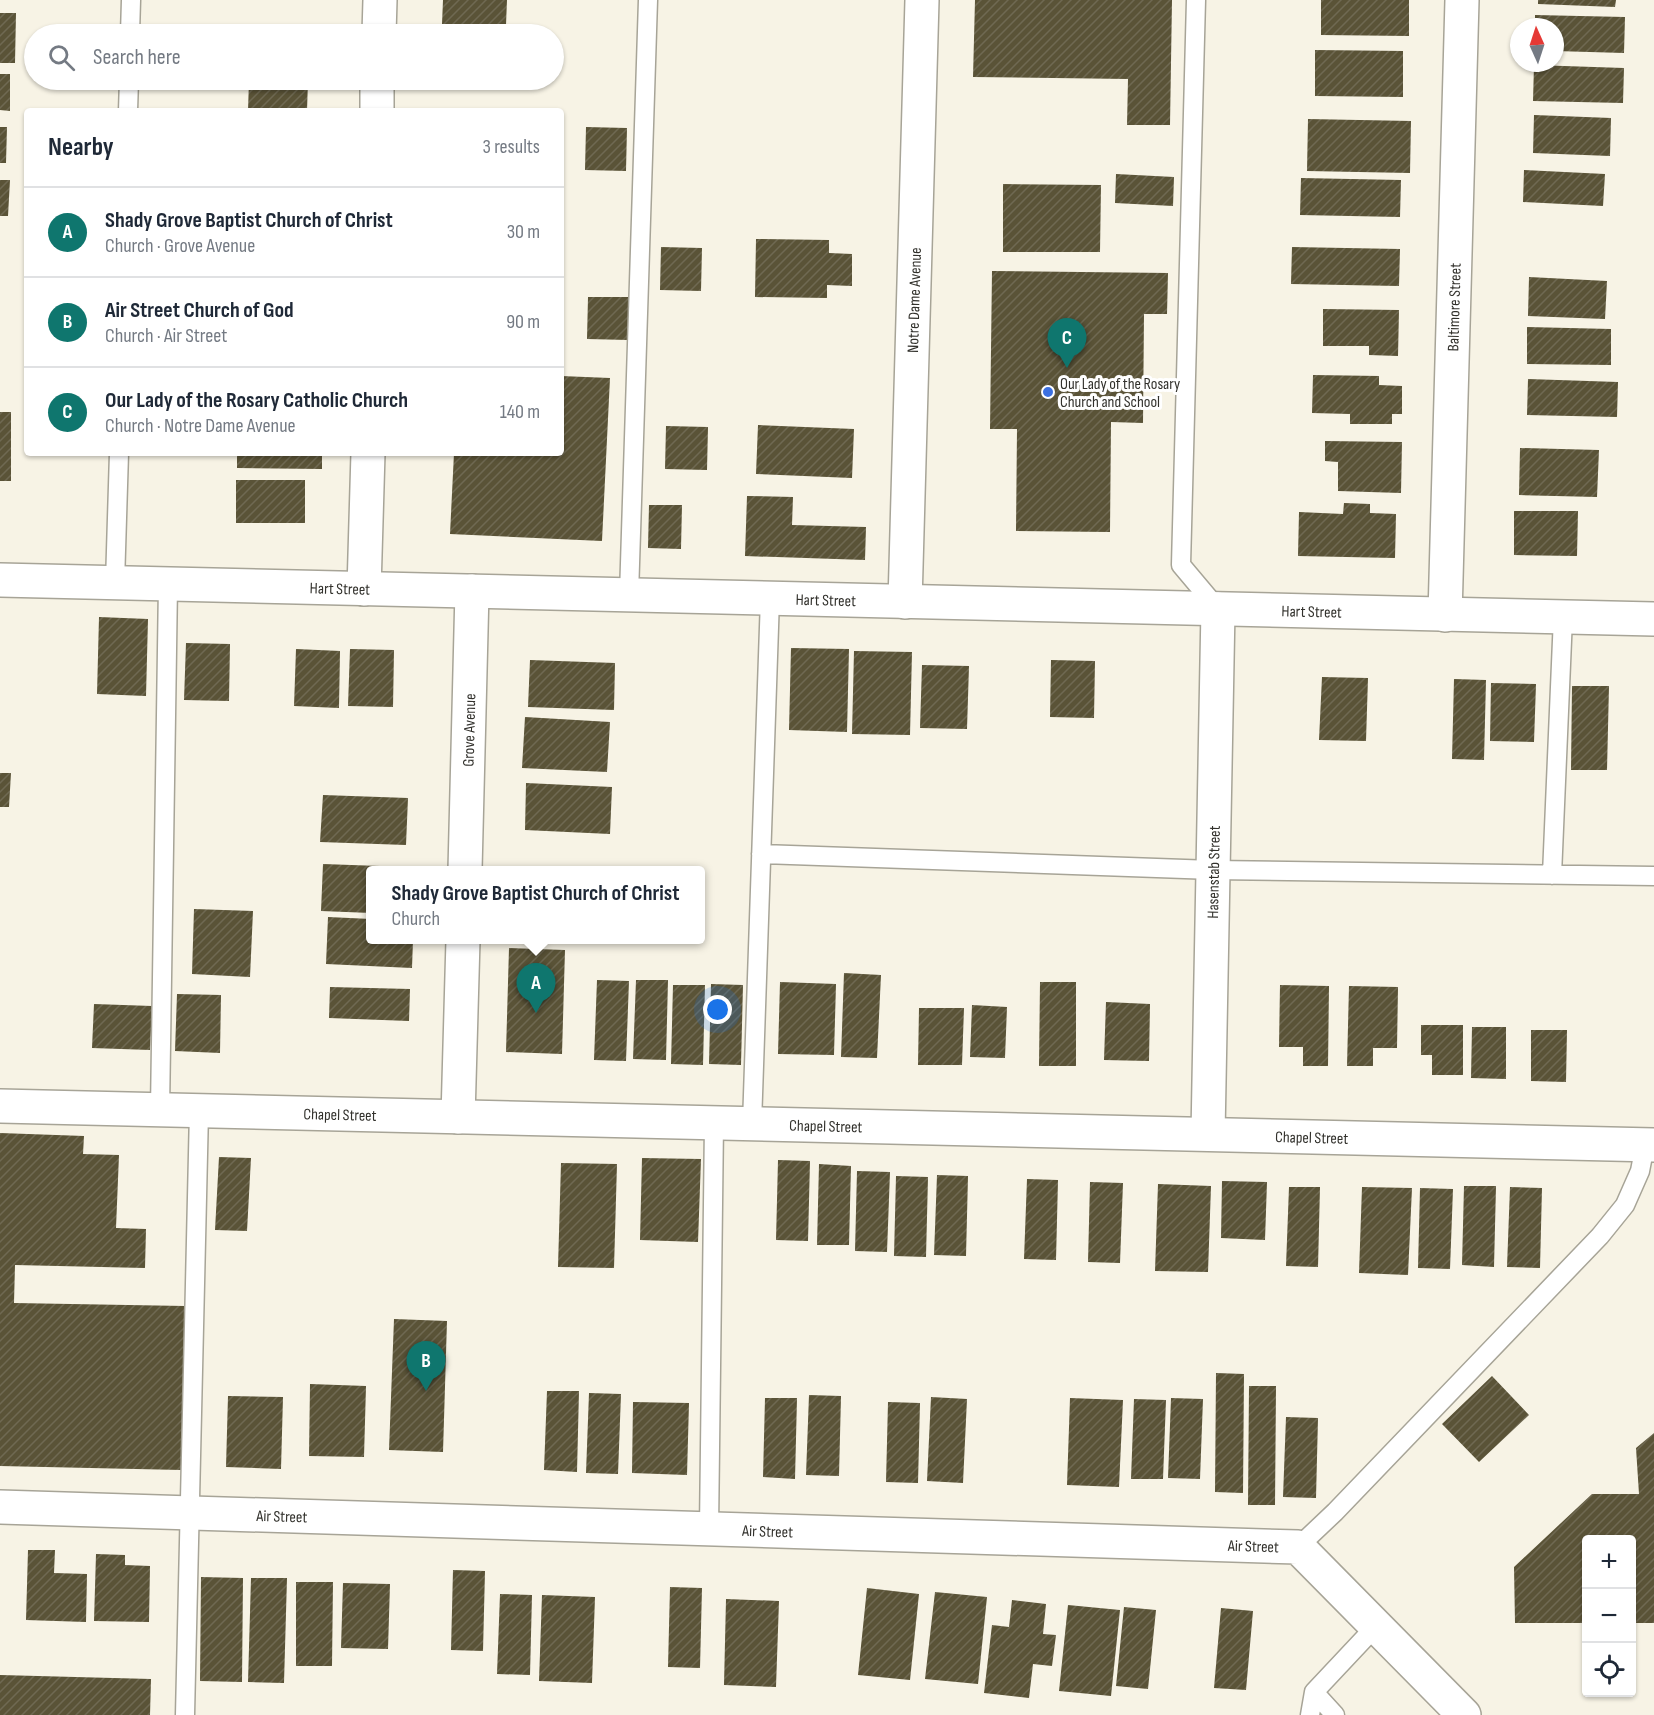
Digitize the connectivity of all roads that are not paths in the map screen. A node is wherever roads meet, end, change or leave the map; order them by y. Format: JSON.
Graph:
{"nodes":[{"id":1,"x":131,"y":0,"type":"edge"},
{"id":2,"x":380,"y":0,"type":"edge"},
{"id":3,"x":648,"y":0,"type":"edge"},
{"id":4,"x":922,"y":0,"type":"edge"},
{"id":5,"x":1196,"y":0,"type":"edge"},
{"id":6,"x":1462,"y":0,"type":"edge"},
{"id":7,"x":130,"y":24,"type":"edge"},
{"id":8,"x":379,"y":24,"type":"edge"},
{"id":9,"x":129,"y":90,"type":"edge"},
{"id":10,"x":378,"y":90,"type":"edge"},
{"id":11,"x":128,"y":108,"type":"edge"},
{"id":12,"x":377,"y":108,"type":"edge"},
{"id":13,"x":119,"y":456,"type":"edge"},
{"id":14,"x":368,"y":456,"type":"edge"},
{"id":15,"x":0,"y":580,"type":"edge"},
{"id":16,"x":115,"y":583,"type":"junction"},
{"id":17,"x":168,"y":584,"type":"junction"},
{"id":18,"x":364,"y":589,"type":"junction"},
{"id":19,"x":472,"y":591,"type":"junction"},
{"id":20,"x":629,"y":595,"type":"junction"},
{"id":21,"x":770,"y":598,"type":"junction"},
{"id":22,"x":905,"y":602,"type":"junction"},
{"id":23,"x":1218,"y":609,"type":"junction"},
{"id":24,"x":1445,"y":615,"type":"junction"},
{"id":25,"x":1563,"y":617,"type":"junction"},
{"id":26,"x":1654,"y":620,"type":"edge"},
{"id":27,"x":761,"y":854,"type":"junction"},
{"id":28,"x":465,"y":866,"type":"edge"},
{"id":29,"x":1213,"y":870,"type":"junction"},
{"id":30,"x":1552,"y":874,"type":"junction"},
{"id":31,"x":1654,"y":876,"type":"edge"},
{"id":32,"x":463,"y":944,"type":"edge"},
{"id":33,"x":0,"y":1106,"type":"edge"},
{"id":34,"x":160,"y":1110,"type":"junction"},
{"id":35,"x":199,"y":1111,"type":"junction"},
{"id":36,"x":458,"y":1117,"type":"junction"},
{"id":37,"x":714,"y":1123,"type":"junction"},
{"id":38,"x":752,"y":1124,"type":"junction"},
{"id":39,"x":1208,"y":1134,"type":"junction"},
{"id":40,"x":1650,"y":1145,"type":"edge"},
{"id":41,"x":0,"y":1507,"type":"edge"},
{"id":42,"x":190,"y":1513,"type":"junction"},
{"id":43,"x":709,"y":1529,"type":"junction"},
{"id":44,"x":1298,"y":1547,"type":"junction"},
{"id":45,"x":1376,"y":1626,"type":"junction"},
{"id":46,"x":1314,"y":1692,"type":"junction"},
{"id":47,"x":185,"y":1715,"type":"edge"},
{"id":48,"x":1310,"y":1715,"type":"edge"},
{"id":49,"x":1335,"y":1715,"type":"edge"},
{"id":50,"x":1464,"y":1715,"type":"edge"}],
"edges":[{"from":1,"to":7,"type":"lane"},
{"from":2,"to":8,"type":"street"},
{"from":3,"to":20,"type":"lane"},
{"from":4,"to":22,"type":"street","name":"Notre Dame Avenue"},
{"from":5,"to":23,"type":"lane"},
{"from":6,"to":24,"type":"street","name":"Baltimore Street"},
{"from":9,"to":11,"type":"lane"},
{"from":10,"to":12,"type":"street"},
{"from":13,"to":16,"type":"lane"},
{"from":14,"to":18,"type":"street"},
{"from":15,"to":16,"type":"street","name":"Hart Street"},
{"from":16,"to":17,"type":"street","name":"Hart Street"},
{"from":17,"to":18,"type":"street","name":"Hart Street"},
{"from":17,"to":34,"type":"lane"},
{"from":18,"to":19,"type":"street","name":"Hart Street"},
{"from":19,"to":20,"type":"street","name":"Hart Street"},
{"from":19,"to":28,"type":"street","name":"Grove Avenue"},
{"from":20,"to":21,"type":"street","name":"Hart Street"},
{"from":21,"to":22,"type":"street","name":"Hart Street"},
{"from":21,"to":27,"type":"lane"},
{"from":22,"to":23,"type":"street","name":"Hart Street"},
{"from":23,"to":24,"type":"street","name":"Hart Street"},
{"from":23,"to":29,"type":"street","name":"Hasenstab Street"},
{"from":24,"to":25,"type":"street","name":"Hart Street"},
{"from":25,"to":26,"type":"street","name":"Hart Street"},
{"from":25,"to":30,"type":"lane"},
{"from":27,"to":29,"type":"lane"},
{"from":27,"to":38,"type":"lane"},
{"from":29,"to":30,"type":"lane"},
{"from":29,"to":39,"type":"street","name":"Hasenstab Street"},
{"from":30,"to":31,"type":"lane"},
{"from":32,"to":36,"type":"street"},
{"from":33,"to":34,"type":"street","name":"Chapel Street"},
{"from":34,"to":35,"type":"street","name":"Chapel Street"},
{"from":35,"to":36,"type":"street","name":"Chapel Street"},
{"from":35,"to":42,"type":"lane"},
{"from":36,"to":37,"type":"street","name":"Chapel Street"},
{"from":37,"to":38,"type":"street","name":"Chapel Street"},
{"from":37,"to":43,"type":"lane"},
{"from":38,"to":39,"type":"street","name":"Chapel Street"},
{"from":39,"to":40,"type":"street","name":"Chapel Street"},
{"from":40,"to":44,"type":"lane"},
{"from":41,"to":42,"type":"street","name":"Air Street"},
{"from":42,"to":43,"type":"street","name":"Air Street"},
{"from":42,"to":47,"type":"lane"},
{"from":43,"to":44,"type":"street","name":"Air Street"},
{"from":44,"to":45,"type":"street","name":"Air Street"},
{"from":45,"to":46,"type":"lane"},
{"from":45,"to":50,"type":"street","name":"Air Street"},
{"from":46,"to":48,"type":"lane"},
{"from":46,"to":49,"type":"lane"}]}
